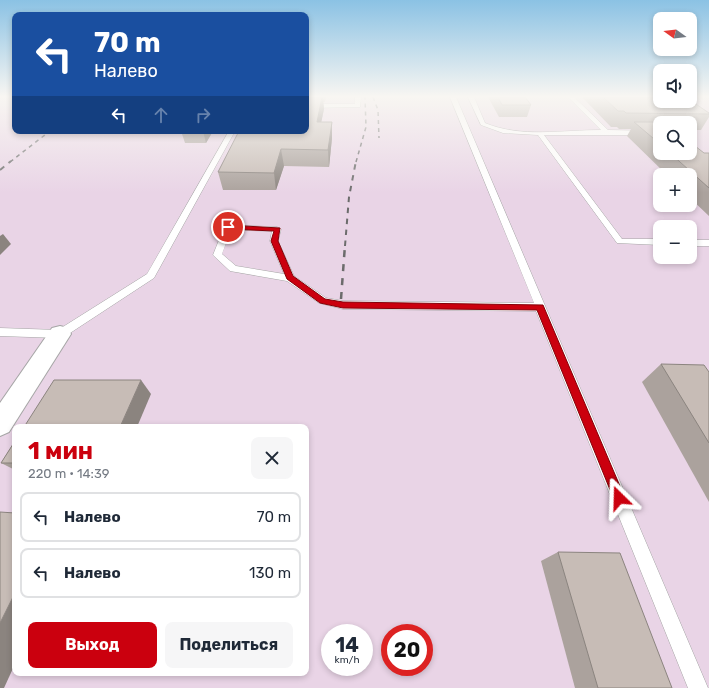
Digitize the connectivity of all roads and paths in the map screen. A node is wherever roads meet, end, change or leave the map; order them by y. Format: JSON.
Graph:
{"nodes":[{"id":1,"x":466,"y":129,"type":"edge"},
{"id":2,"x":493,"y":129,"type":"edge"},
{"id":3,"x":603,"y":129,"type":"edge"},
{"id":4,"x":540,"y":132,"type":"junction"},
{"id":5,"x":606,"y":132,"type":"junction"},
{"id":6,"x":653,"y":132,"type":"edge"},
{"id":7,"x":230,"y":134,"type":"edge"},
{"id":8,"x":653,"y":242,"type":"edge"},
{"id":9,"x":697,"y":243,"type":"edge"},
{"id":10,"x":709,"y":243,"type":"edge"},
{"id":11,"x":290,"y":278,"type":"junction"},
{"id":12,"x":540,"y":307,"type":"junction"},
{"id":13,"x":0,"y":332,"type":"edge"},
{"id":14,"x":60,"y":334,"type":"junction"},
{"id":15,"x":0,"y":424,"type":"edge"},
{"id":16,"x":698,"y":688,"type":"edge"}],
"edges":[{"from":1,"to":12,"type":"lane"},
{"from":2,"to":4,"type":"lane"},
{"from":3,"to":5,"type":"lane"},
{"from":4,"to":5,"type":"lane"},
{"from":4,"to":8,"type":"lane"},
{"from":5,"to":6,"type":"lane"},
{"from":7,"to":14,"type":"lane"},
{"from":9,"to":10,"type":"lane"},
{"from":11,"to":11,"type":"lane"},
{"from":11,"to":12,"type":"lane"},
{"from":12,"to":16,"type":"lane"},
{"from":13,"to":14,"type":"lane"},
{"from":14,"to":15,"type":"street"}]}
